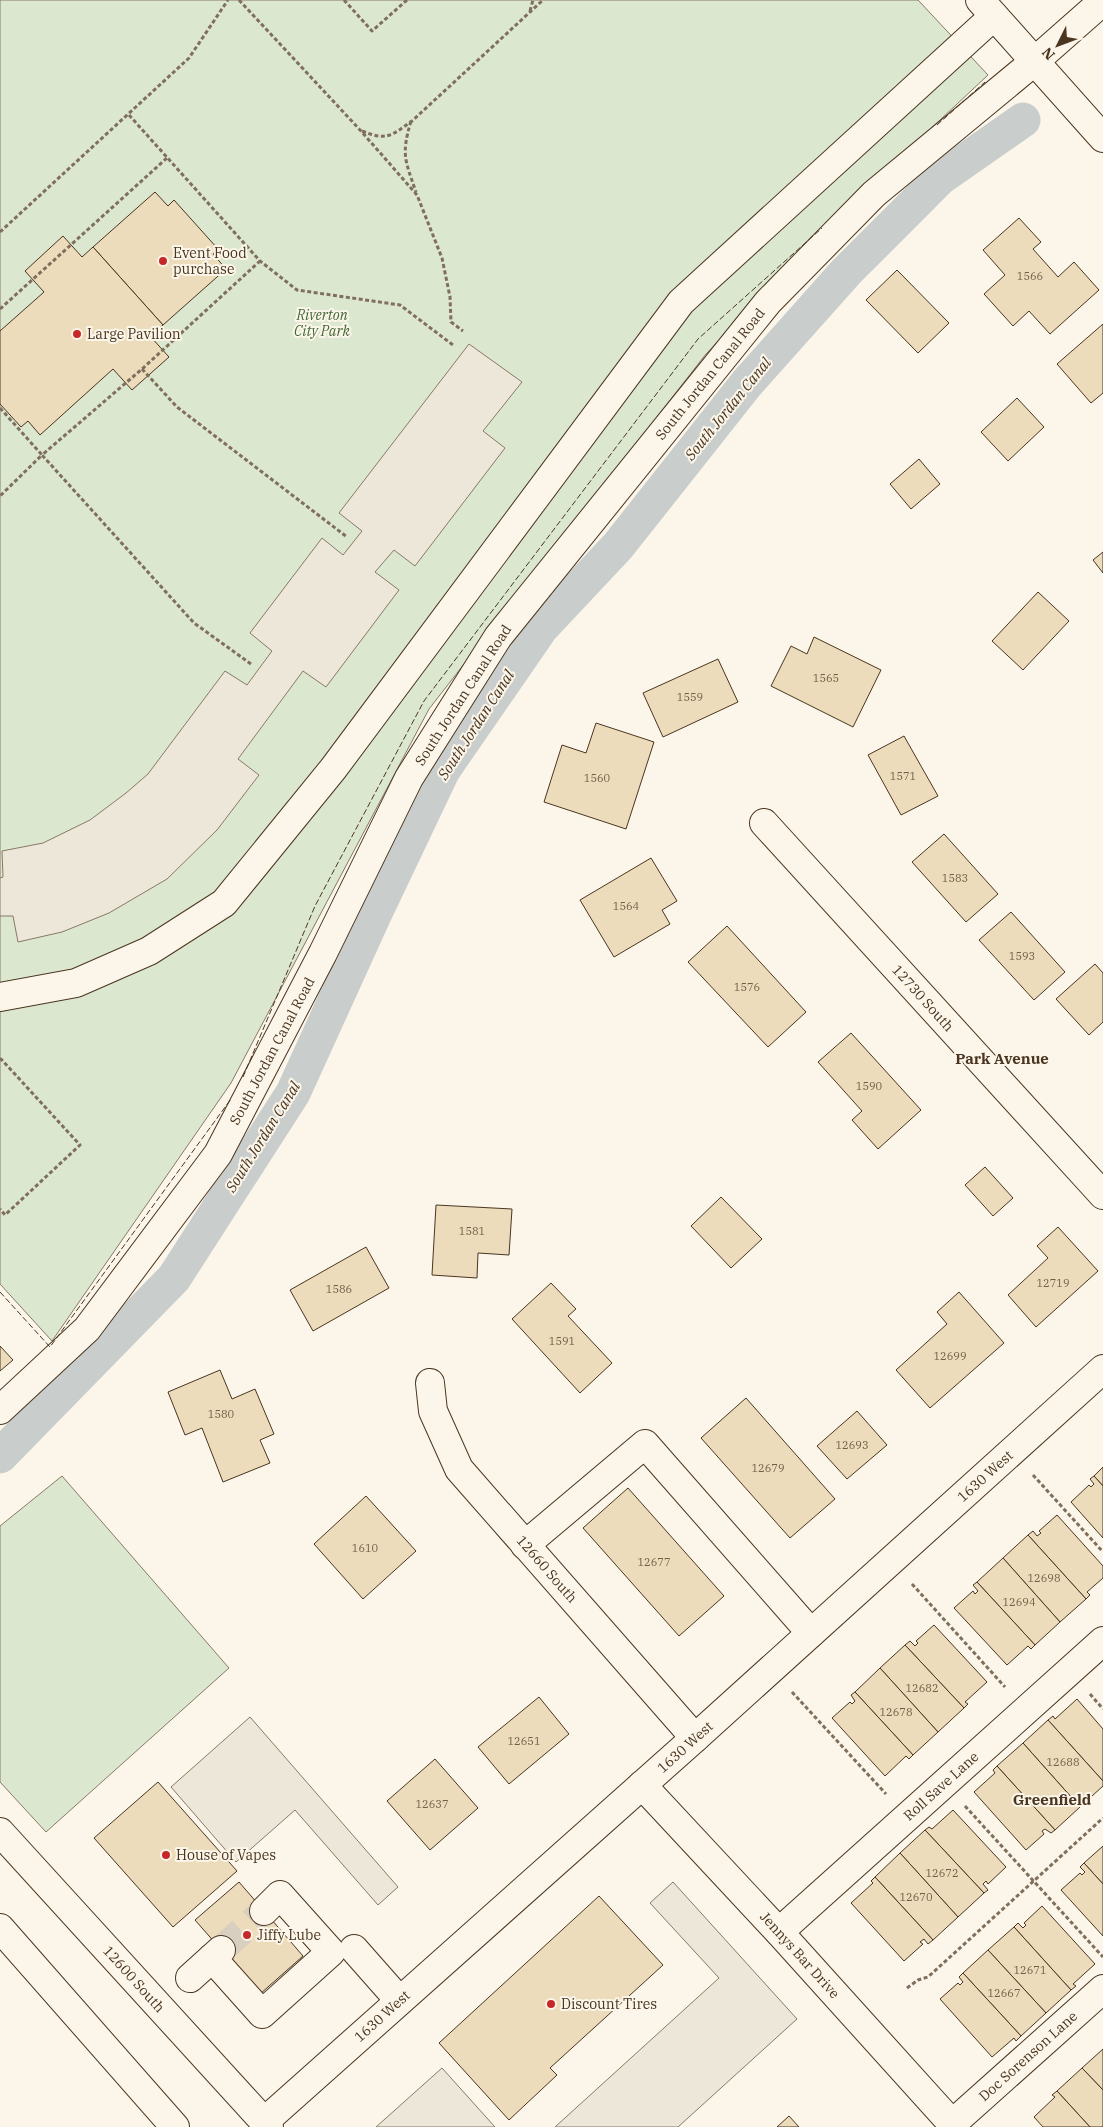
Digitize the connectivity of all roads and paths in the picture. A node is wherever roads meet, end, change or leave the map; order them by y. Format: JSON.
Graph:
{"nodes":[{"id":1,"x":228,"y":0,"type":"edge"},
{"id":2,"x":239,"y":0,"type":"edge"},
{"id":3,"x":344,"y":0,"type":"edge"},
{"id":4,"x":407,"y":0,"type":"edge"},
{"id":5,"x":533,"y":0,"type":"edge"},
{"id":6,"x":543,"y":0,"type":"edge"},
{"id":7,"x":1103,"y":1,"type":"edge"},
{"id":8,"x":987,"y":8,"type":"edge"},
{"id":9,"x":530,"y":12,"type":"junction"},
{"id":10,"x":1035,"y":61,"type":"junction"},
{"id":11,"x":129,"y":115,"type":"junction"},
{"id":12,"x":412,"y":121,"type":"junction"},
{"id":13,"x":361,"y":131,"type":"junction"},
{"id":14,"x":1103,"y":138,"type":"edge"},
{"id":15,"x":168,"y":157,"type":"junction"},
{"id":16,"x":417,"y":195,"type":"junction"},
{"id":17,"x":0,"y":232,"type":"edge"},
{"id":18,"x":260,"y":261,"type":"junction"},
{"id":19,"x":0,"y":309,"type":"edge"},
{"id":20,"x":463,"y":331,"type":"dead end"},
{"id":21,"x":453,"y":345,"type":"dead end"},
{"id":22,"x":142,"y":369,"type":"junction"},
{"id":23,"x":0,"y":408,"type":"edge"},
{"id":24,"x":42,"y":455,"type":"junction"},
{"id":25,"x":0,"y":496,"type":"edge"},
{"id":26,"x":346,"y":537,"type":"dead end"},
{"id":27,"x":250,"y":664,"type":"dead end"},
{"id":28,"x":764,"y":823,"type":"dead end"},
{"id":29,"x":0,"y":997,"type":"edge"},
{"id":30,"x":0,"y":1060,"type":"edge"},
{"id":31,"x":1103,"y":1195,"type":"edge"},
{"id":32,"x":0,"y":1209,"type":"edge"},
{"id":33,"x":1103,"y":1369,"type":"edge"},
{"id":34,"x":430,"y":1383,"type":"dead end"},
{"id":35,"x":0,"y":1410,"type":"edge"},
{"id":36,"x":1033,"y":1474,"type":"dead end"},
{"id":37,"x":525,"y":1545,"type":"junction"},
{"id":38,"x":1103,"y":1552,"type":"edge"},
{"id":39,"x":912,"y":1584,"type":"dead end"},
{"id":40,"x":811,"y":1633,"type":"junction"},
{"id":41,"x":1103,"y":1641,"type":"edge"},
{"id":42,"x":1084,"y":1687,"type":"dead end"},
{"id":43,"x":1007,"y":1690,"type":"dead end"},
{"id":44,"x":792,"y":1692,"type":"dead end"},
{"id":45,"x":1103,"y":1709,"type":"edge"},
{"id":46,"x":696,"y":1738,"type":"junction"},
{"id":47,"x":642,"y":1784,"type":"junction"},
{"id":48,"x":888,"y":1798,"type":"dead end"},
{"id":49,"x":960,"y":1800,"type":"dead end"},
{"id":50,"x":1103,"y":1818,"type":"edge"},
{"id":51,"x":0,"y":1832,"type":"edge"},
{"id":52,"x":1034,"y":1881,"type":"junction"},
{"id":53,"x":264,"y":1911,"type":"tunnel mouth"},
{"id":54,"x":0,"y":1928,"type":"edge"},
{"id":55,"x":779,"y":1932,"type":"junction"},
{"id":56,"x":342,"y":1950,"type":"junction"},
{"id":57,"x":1103,"y":1957,"type":"edge"},
{"id":58,"x":190,"y":1978,"type":"dead end"},
{"id":59,"x":907,"y":1988,"type":"dead end"},
{"id":60,"x":1103,"y":1989,"type":"edge"},
{"id":61,"x":400,"y":2000,"type":"junction"},
{"id":62,"x":267,"y":2125,"type":"edge"},
{"id":63,"x":954,"y":2125,"type":"edge"},
{"id":64,"x":175,"y":2127,"type":"edge"}],
"edges":[{"from":1,"to":11,"type":"path"},
{"from":2,"to":13,"type":"path"},
{"from":3,"to":4,"type":"path"},
{"from":5,"to":9,"type":"path"},
{"from":6,"to":9,"type":"path"},
{"from":7,"to":10,"type":"street","name":"South Jordan Canal Road"},
{"from":8,"to":10,"type":"street"},
{"from":8,"to":29,"type":"street"},
{"from":9,"to":12,"type":"path"},
{"from":10,"to":14,"type":"street"},
{"from":10,"to":35,"type":"street","name":"South Jordan Canal Road"},
{"from":11,"to":15,"type":"path"},
{"from":11,"to":17,"type":"path"},
{"from":12,"to":13,"type":"path"},
{"from":12,"to":16,"type":"path"},
{"from":13,"to":16,"type":"path"},
{"from":15,"to":18,"type":"path"},
{"from":15,"to":19,"type":"path"},
{"from":16,"to":20,"type":"path"},
{"from":18,"to":21,"type":"path"},
{"from":18,"to":22,"type":"path"},
{"from":22,"to":24,"type":"path"},
{"from":22,"to":26,"type":"path"},
{"from":23,"to":24,"type":"path"},
{"from":24,"to":25,"type":"path"},
{"from":24,"to":27,"type":"path"},
{"from":28,"to":31,"type":"street","name":"12730 South"},
{"from":30,"to":32,"type":"path"},
{"from":33,"to":40,"type":"street","name":"1630 West"},
{"from":34,"to":37,"type":"street","name":"12660 South"},
{"from":36,"to":38,"type":"path"},
{"from":37,"to":40,"type":"street"},
{"from":37,"to":46,"type":"street","name":"12660 South"},
{"from":39,"to":43,"type":"path"},
{"from":40,"to":46,"type":"street","name":"1630 West"},
{"from":41,"to":55,"type":"street","name":"Roll Save Lane"},
{"from":42,"to":45,"type":"path"},
{"from":44,"to":48,"type":"path"},
{"from":46,"to":47,"type":"street","name":"1630 West"},
{"from":47,"to":55,"type":"street","name":"Jennys Bar Drive"},
{"from":47,"to":61,"type":"street","name":"1630 West"},
{"from":49,"to":52,"type":"path"},
{"from":50,"to":52,"type":"path"},
{"from":51,"to":62,"type":"street","name":"12600 South"},
{"from":52,"to":57,"type":"path"},
{"from":52,"to":59,"type":"path"},
{"from":53,"to":56,"type":"street"},
{"from":54,"to":64,"type":"street"},
{"from":55,"to":63,"type":"street","name":"Jennys Bar Drive"},
{"from":56,"to":58,"type":"street"},
{"from":56,"to":61,"type":"street"},
{"from":60,"to":63,"type":"street","name":"Doc Sorenson Lane"},
{"from":61,"to":62,"type":"street","name":"1630 West"}]}
